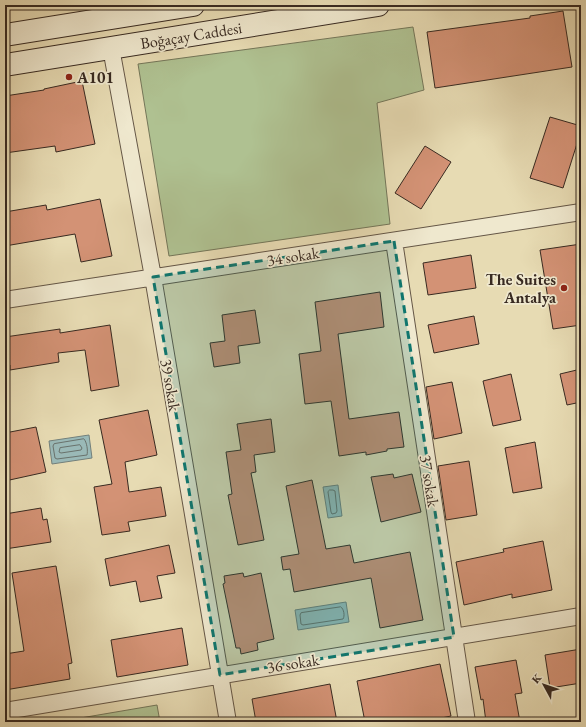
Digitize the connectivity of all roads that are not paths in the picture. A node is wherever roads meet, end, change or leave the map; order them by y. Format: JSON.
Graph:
{"nodes":[{"id":1,"x":193,"y":5,"type":"edge"},
{"id":2,"x":378,"y":5,"type":"edge"},
{"id":3,"x":108,"y":12,"type":"edge"},
{"id":4,"x":5,"y":35,"type":"edge"},
{"id":5,"x":111,"y":48,"type":"junction"},
{"id":6,"x":5,"y":65,"type":"edge"},
{"id":7,"x":581,"y":212,"type":"edge"},
{"id":8,"x":394,"y":241,"type":"junction"},
{"id":9,"x":153,"y":278,"type":"junction"},
{"id":10,"x":5,"y":300,"type":"edge"},
{"id":11,"x":581,"y":616,"type":"edge"},
{"id":12,"x":454,"y":637,"type":"junction"},
{"id":13,"x":220,"y":675,"type":"junction"},
{"id":14,"x":5,"y":711,"type":"edge"},
{"id":15,"x":228,"y":722,"type":"edge"},
{"id":16,"x":467,"y":722,"type":"edge"}],
"edges":[{"from":1,"to":3,"type":"main road","name":"Boğaçay Caddesi"},
{"from":2,"to":5,"type":"main road","name":"Boğaçay Caddesi"},
{"from":3,"to":4,"type":"main road","name":"Boğaçay Caddesi"},
{"from":5,"to":6,"type":"main road","name":"Boğaçay Caddesi"},
{"from":5,"to":9,"type":"street","name":"39 sokak"},
{"from":7,"to":8,"type":"street","name":"34 sokak"},
{"from":8,"to":9,"type":"street","name":"34 sokak"},
{"from":8,"to":12,"type":"street","name":"37 sokak"},
{"from":9,"to":10,"type":"street","name":"34 sokak"},
{"from":9,"to":13,"type":"street","name":"39 sokak"},
{"from":11,"to":12,"type":"street","name":"36 sokak"},
{"from":12,"to":13,"type":"street","name":"36 sokak"},
{"from":12,"to":16,"type":"street","name":"37 sokak"},
{"from":13,"to":14,"type":"street","name":"36 sokak"},
{"from":13,"to":15,"type":"street","name":"39 sokak"}]}
